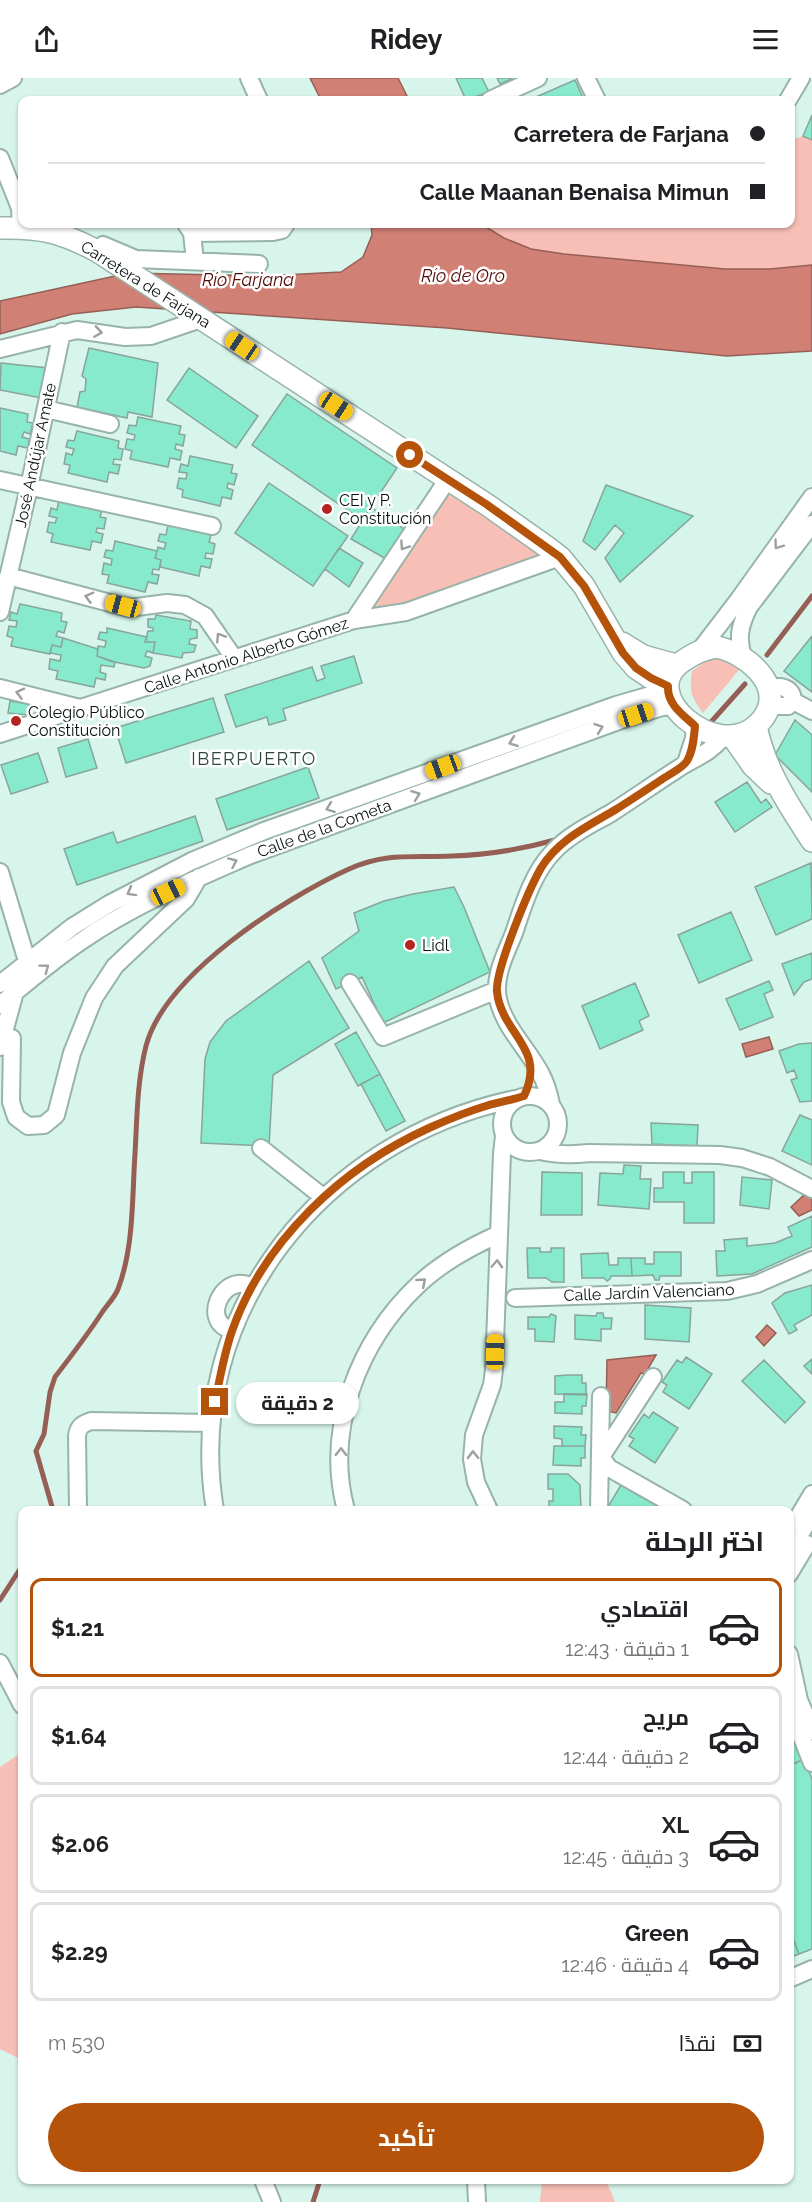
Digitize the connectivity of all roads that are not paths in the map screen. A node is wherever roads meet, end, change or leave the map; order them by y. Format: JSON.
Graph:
{"nodes":[{"id":1,"x":13,"y":78,"type":"edge"},
{"id":2,"x":249,"y":78,"type":"edge"},
{"id":3,"x":586,"y":78,"type":"edge"},
{"id":4,"x":801,"y":78,"type":"edge"},
{"id":5,"x":534,"y":79,"type":"edge"},
{"id":6,"x":0,"y":85,"type":"edge"},
{"id":7,"x":257,"y":96,"type":"edge"},
{"id":8,"x":498,"y":96,"type":"edge"},
{"id":9,"x":595,"y":96,"type":"edge"},
{"id":10,"x":790,"y":96,"type":"edge"},
{"id":11,"x":0,"y":158,"type":"edge"},
{"id":12,"x":18,"y":203,"type":"edge"},
{"id":13,"x":18,"y":227,"type":"edge"},
{"id":14,"x":0,"y":228,"type":"edge"},
{"id":15,"x":33,"y":228,"type":"edge"},
{"id":16,"x":189,"y":228,"type":"edge"},
{"id":17,"x":283,"y":228,"type":"edge"},
{"id":18,"x":105,"y":257,"type":"junction"},
{"id":19,"x":195,"y":261,"type":"junction"},
{"id":20,"x":259,"y":264,"type":"dead end"},
{"id":21,"x":196,"y":316,"type":"junction"},
{"id":22,"x":62,"y":332,"type":"junction"},
{"id":23,"x":0,"y":349,"type":"edge"},
{"id":24,"x":46,"y":409,"type":"junction"},
{"id":25,"x":110,"y":424,"type":"dead end"},
{"id":26,"x":448,"y":479,"type":"junction"},
{"id":27,"x":0,"y":480,"type":"edge"},
{"id":28,"x":29,"y":487,"type":"junction"},
{"id":29,"x":812,"y":497,"type":"edge"},
{"id":30,"x":812,"y":524,"type":"edge"},
{"id":31,"x":212,"y":526,"type":"dead end"},
{"id":32,"x":560,"y":557,"type":"junction"},
{"id":33,"x":8,"y":576,"type":"junction"},
{"id":34,"x":2,"y":593,"type":"edge"},
{"id":35,"x":0,"y":612,"type":"edge"},
{"id":36,"x":354,"y":620,"type":"junction"},
{"id":37,"x":614,"y":637,"type":"junction"},
{"id":38,"x":700,"y":650,"type":"junction"},
{"id":39,"x":743,"y":657,"type":"junction"},
{"id":40,"x":234,"y":658,"type":"junction"},
{"id":41,"x":676,"y":665,"type":"junction"},
{"id":42,"x":0,"y":688,"type":"edge"},
{"id":43,"x":670,"y":694,"type":"junction"},
{"id":44,"x":769,"y":698,"type":"junction"},
{"id":45,"x":81,"y":708,"type":"junction"},
{"id":46,"x":812,"y":711,"type":"edge"},
{"id":47,"x":695,"y":726,"type":"junction"},
{"id":48,"x":756,"y":726,"type":"junction"},
{"id":49,"x":0,"y":734,"type":"edge"},
{"id":50,"x":728,"y":736,"type":"junction"},
{"id":51,"x":686,"y":763,"type":"junction"},
{"id":52,"x":780,"y":791,"type":"junction"},
{"id":53,"x":812,"y":841,"type":"edge"},
{"id":54,"x":0,"y":872,"type":"edge"},
{"id":55,"x":199,"y":877,"type":"junction"},
{"id":56,"x":27,"y":961,"type":"junction"},
{"id":57,"x":350,"y":983,"type":"dead end"},
{"id":58,"x":0,"y":984,"type":"edge"},
{"id":59,"x":497,"y":990,"type":"junction"},
{"id":60,"x":15,"y":992,"type":"junction"},
{"id":61,"x":0,"y":1005,"type":"edge"},
{"id":62,"x":6,"y":1043,"type":"edge"},
{"id":63,"x":530,"y":1058,"type":"junction"},
{"id":64,"x":520,"y":1098,"type":"junction"},
{"id":65,"x":551,"y":1104,"type":"junction"},
{"id":66,"x":448,"y":1120,"type":"junction"},
{"id":67,"x":559,"y":1128,"type":"junction"},
{"id":68,"x":503,"y":1130,"type":"junction"},
{"id":69,"x":261,"y":1148,"type":"dead end"},
{"id":70,"x":540,"y":1151,"type":"junction"},
{"id":71,"x":589,"y":1153,"type":"junction"},
{"id":72,"x":812,"y":1189,"type":"edge"},
{"id":73,"x":323,"y":1197,"type":"junction"},
{"id":74,"x":499,"y":1234,"type":"junction"},
{"id":75,"x":812,"y":1260,"type":"edge"},
{"id":76,"x":252,"y":1286,"type":"junction"},
{"id":77,"x":515,"y":1298,"type":"dead end"},
{"id":78,"x":232,"y":1330,"type":"junction"},
{"id":79,"x":653,"y":1377,"type":"dead end"},
{"id":80,"x":601,"y":1396,"type":"dead end"},
{"id":81,"x":211,"y":1423,"type":"junction"},
{"id":82,"x":601,"y":1457,"type":"junction"},
{"id":83,"x":812,"y":1494,"type":"edge"},
{"id":84,"x":78,"y":1506,"type":"edge"},
{"id":85,"x":214,"y":1506,"type":"edge"},
{"id":86,"x":345,"y":1506,"type":"edge"},
{"id":87,"x":487,"y":1506,"type":"edge"},
{"id":88,"x":599,"y":1506,"type":"edge"},
{"id":89,"x":676,"y":1506,"type":"edge"},
{"id":90,"x":812,"y":1514,"type":"edge"},
{"id":91,"x":794,"y":1525,"type":"edge"},
{"id":92,"x":812,"y":1536,"type":"edge"},
{"id":93,"x":794,"y":1545,"type":"edge"},
{"id":94,"x":794,"y":1566,"type":"edge"},
{"id":95,"x":0,"y":1663,"type":"edge"},
{"id":96,"x":794,"y":1675,"type":"edge"},
{"id":97,"x":18,"y":1697,"type":"edge"},
{"id":98,"x":794,"y":1717,"type":"edge"},
{"id":99,"x":812,"y":1731,"type":"edge"},
{"id":100,"x":812,"y":1762,"type":"edge"},
{"id":101,"x":812,"y":1970,"type":"edge"},
{"id":102,"x":794,"y":1977,"type":"edge"},
{"id":103,"x":265,"y":2184,"type":"edge"},
{"id":104,"x":476,"y":2184,"type":"edge"},
{"id":105,"x":272,"y":2202,"type":"edge"},
{"id":106,"x":477,"y":2202,"type":"edge"}],
"edges":[{"from":1,"to":6,"type":"street"},
{"from":2,"to":7,"type":"street"},
{"from":3,"to":9,"type":"street"},
{"from":4,"to":10,"type":"street"},
{"from":5,"to":8,"type":"street"},
{"from":11,"to":12,"type":"street"},
{"from":13,"to":14,"type":"main road","name":"Carretera de Farjana"},
{"from":15,"to":18,"type":"main road","name":"Carretera de Farjana"},
{"from":16,"to":17,"type":"street"},
{"from":16,"to":19,"type":"street"},
{"from":18,"to":19,"type":"street"},
{"from":18,"to":21,"type":"main road","name":"Carretera de Farjana"},
{"from":19,"to":20,"type":"street"},
{"from":22,"to":21,"type":"street","one_way":true},
{"from":21,"to":26,"type":"main road","name":"Carretera de Farjana"},
{"from":22,"to":23,"type":"street"},
{"from":22,"to":24,"type":"street","name":"José Andújar Amate"},
{"from":24,"to":25,"type":"street"},
{"from":24,"to":28,"type":"street","name":"José Andújar Amate"},
{"from":26,"to":32,"type":"main road","name":"Carretera de Farjana"},
{"from":26,"to":36,"type":"street","one_way":true},
{"from":27,"to":28,"type":"street"},
{"from":28,"to":31,"type":"street"},
{"from":28,"to":33,"type":"street","name":"José Andújar Amate"},
{"from":29,"to":38,"type":"street","one_way":true},
{"from":30,"to":39,"type":"street"},
{"from":32,"to":36,"type":"street","name":"Calle Antonio Alberto Gómez"},
{"from":32,"to":37,"type":"main road","name":"Carretera de Farjana"},
{"from":33,"to":34,"type":"street","name":"José Andújar Amate"},
{"from":40,"to":33,"type":"street","one_way":true},
{"from":34,"to":35,"type":"street","name":"José Andújar Amate"},
{"from":36,"to":40,"type":"street","name":"Calle Antonio Alberto Gómez"},
{"from":37,"to":41,"type":"main road","name":"Carretera de Farjana"},
{"from":37,"to":43,"type":"main road","name":"Carretera de Farjana"},
{"from":38,"to":39,"type":"main road"},
{"from":38,"to":41,"type":"main road"},
{"from":39,"to":44,"type":"main road"},
{"from":40,"to":45,"type":"street","name":"Calle Antonio Alberto Gómez"},
{"from":41,"to":43,"type":"main road"},
{"from":45,"to":42,"type":"street","one_way":true},
{"from":43,"to":47,"type":"main road"},
{"from":55,"to":43,"type":"street","name":"Calle de la Cometa","one_way":true},
{"from":43,"to":56,"type":"street","name":"Calle de la Cometa","one_way":true},
{"from":44,"to":46,"type":"street"},
{"from":44,"to":48,"type":"main road"},
{"from":45,"to":49,"type":"street","name":"Calle Antonio Alberto Gómez"},
{"from":47,"to":50,"type":"main road"},
{"from":47,"to":51,"type":"street"},
{"from":48,"to":50,"type":"main road"},
{"from":48,"to":52,"type":"main road"},
{"from":50,"to":51,"type":"street"},
{"from":50,"to":52,"type":"main road"},
{"from":51,"to":59,"type":"street"},
{"from":52,"to":53,"type":"main road"},
{"from":54,"to":56,"type":"street"},
{"from":60,"to":55,"type":"street","name":"Calle de la Cometa","one_way":true},
{"from":55,"to":62,"type":"street"},
{"from":56,"to":58,"type":"street","name":"Calle de la Cometa"},
{"from":57,"to":59,"type":"street"},
{"from":59,"to":63,"type":"street"},
{"from":60,"to":61,"type":"street","name":"Calle de la Cometa"},
{"from":60,"to":62,"type":"street"},
{"from":63,"to":64,"type":"street"},
{"from":63,"to":65,"type":"street"},
{"from":64,"to":65,"type":"street"},
{"from":64,"to":66,"type":"street"},
{"from":64,"to":68,"type":"street"},
{"from":65,"to":67,"type":"street"},
{"from":66,"to":68,"type":"street"},
{"from":66,"to":73,"type":"street"},
{"from":67,"to":70,"type":"street"},
{"from":67,"to":71,"type":"street"},
{"from":68,"to":70,"type":"street"},
{"from":68,"to":74,"type":"street"},
{"from":69,"to":73,"type":"street"},
{"from":70,"to":71,"type":"street"},
{"from":71,"to":72,"type":"street"},
{"from":73,"to":76,"type":"street"},
{"from":86,"to":74,"type":"street","one_way":true},
{"from":87,"to":74,"type":"street","one_way":true},
{"from":75,"to":77,"type":"street","name":"Calle Jardín Valenciano"},
{"from":76,"to":78,"type":"street"},
{"from":76,"to":78,"type":"street"},
{"from":78,"to":81,"type":"street"},
{"from":79,"to":82,"type":"street"},
{"from":80,"to":82,"type":"street"},
{"from":81,"to":84,"type":"street"},
{"from":81,"to":85,"type":"street"},
{"from":82,"to":88,"type":"street"},
{"from":82,"to":89,"type":"street"},
{"from":83,"to":91,"type":"street"},
{"from":90,"to":93,"type":"street"},
{"from":92,"to":94,"type":"street"},
{"from":95,"to":97,"type":"street"},
{"from":96,"to":99,"type":"street"},
{"from":98,"to":100,"type":"street"},
{"from":101,"to":102,"type":"street"},
{"from":103,"to":105,"type":"street"},
{"from":104,"to":106,"type":"street"}]}
